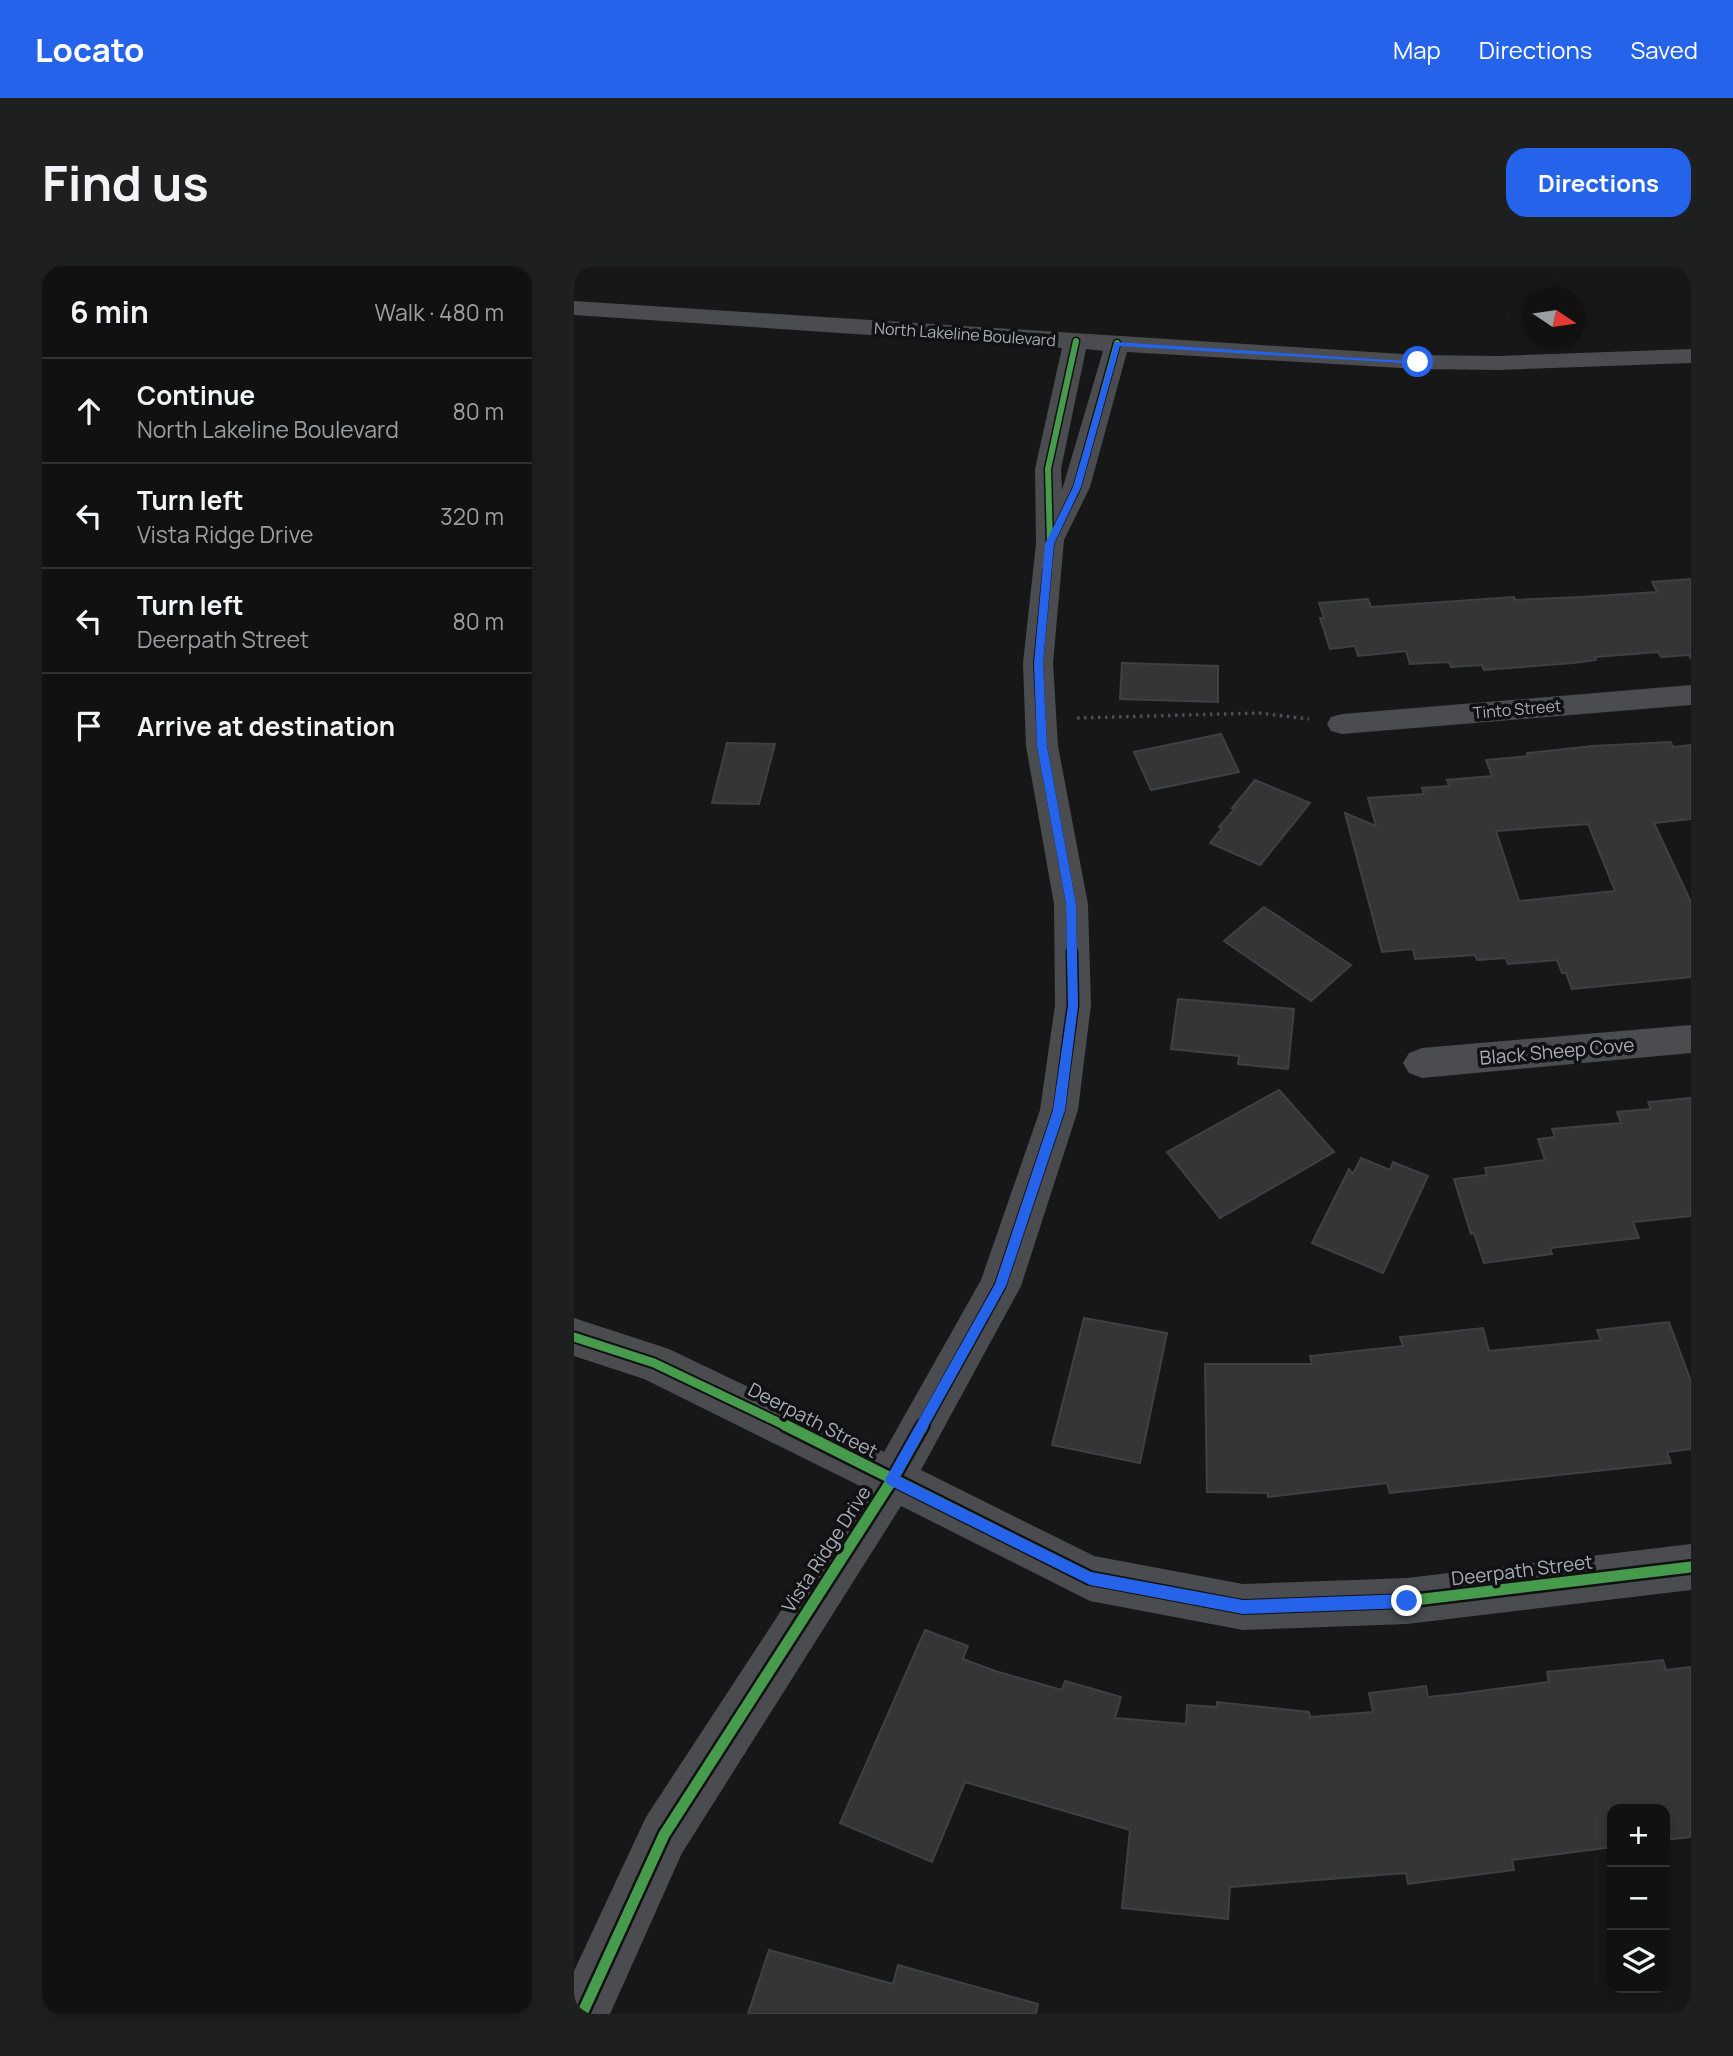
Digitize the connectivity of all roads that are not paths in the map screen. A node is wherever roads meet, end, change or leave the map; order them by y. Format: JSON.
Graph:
{"nodes":[{"id":1,"x":574,"y":308,"type":"edge"},
{"id":2,"x":1076,"y":341,"type":"junction"},
{"id":3,"x":1117,"y":343,"type":"junction"},
{"id":4,"x":1691,"y":356,"type":"edge"},
{"id":5,"x":1049,"y":544,"type":"junction"},
{"id":6,"x":1691,"y":695,"type":"edge"},
{"id":7,"x":1342,"y":723,"type":"road end"},
{"id":8,"x":1691,"y":1039,"type":"edge"},
{"id":9,"x":1422,"y":1063,"type":"dead end"},
{"id":10,"x":574,"y":1337,"type":"edge"},
{"id":11,"x":892,"y":1480,"type":"junction"},
{"id":12,"x":1691,"y":1567,"type":"edge"},
{"id":13,"x":582,"y":2014,"type":"edge"}],
"edges":[{"from":1,"to":2,"type":"street","name":"North Lakeline Boulevard"},
{"from":2,"to":3,"type":"street","name":"North Lakeline Boulevard"},
{"from":2,"to":5,"type":"street","name":"Vista Ridge Drive"},
{"from":3,"to":4,"type":"street","name":"North Lakeline Boulevard"},
{"from":3,"to":5,"type":"street","name":"Vista Ridge Drive"},
{"from":5,"to":11,"type":"street","name":"Vista Ridge Drive"},
{"from":6,"to":7,"type":"street","name":"Tinto Street"},
{"from":8,"to":9,"type":"street","name":"Black Sheep Cove"},
{"from":10,"to":11,"type":"street","name":"Deerpath Street"},
{"from":11,"to":12,"type":"street","name":"Deerpath Street"},
{"from":11,"to":13,"type":"street","name":"Vista Ridge Drive"}]}
